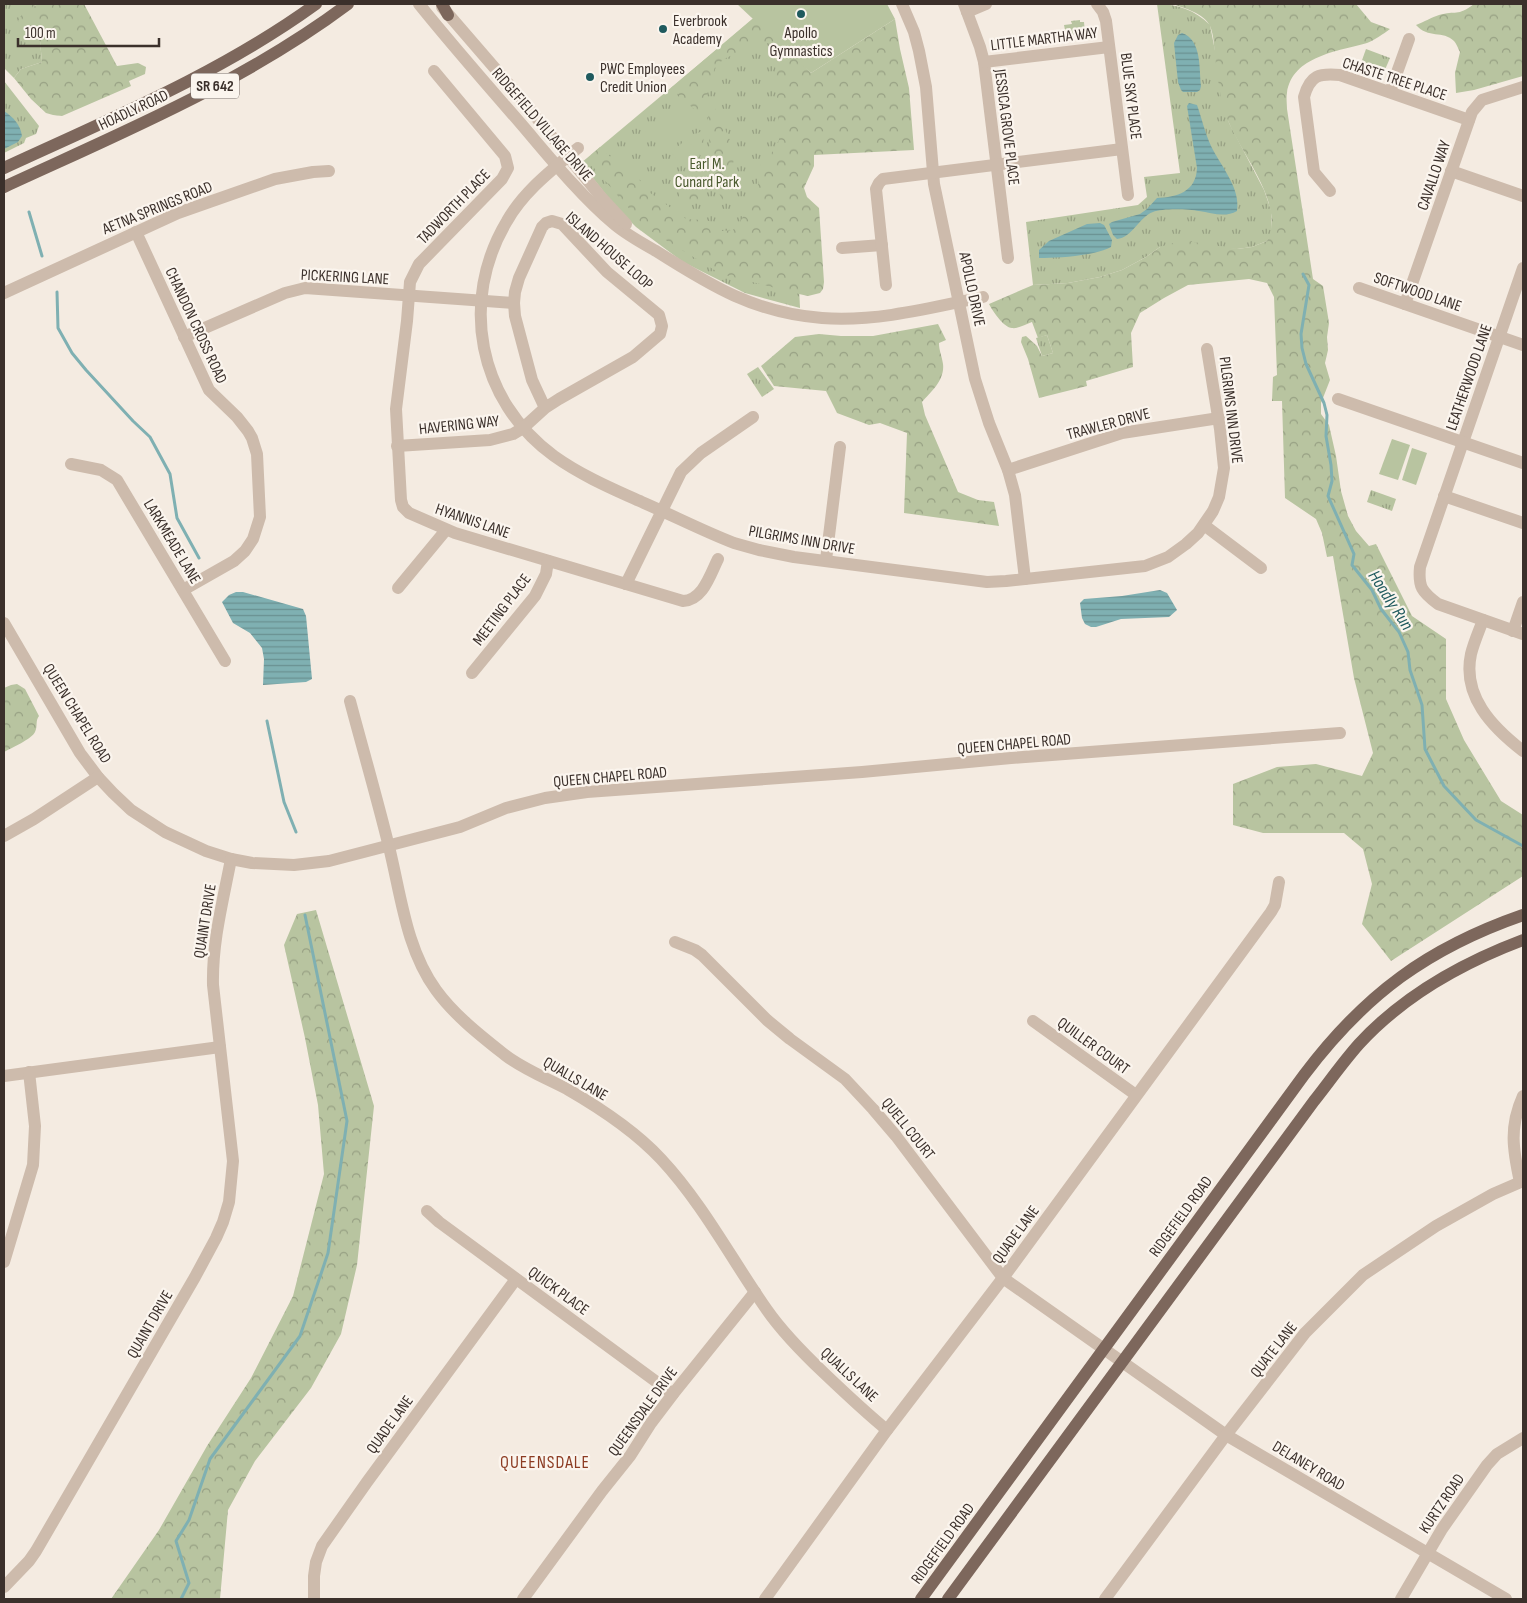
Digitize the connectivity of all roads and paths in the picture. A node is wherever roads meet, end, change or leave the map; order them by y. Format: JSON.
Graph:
{"nodes":[{"id":1,"x":316,"y":4,"type":"edge"},
{"id":2,"x":348,"y":4,"type":"edge"},
{"id":3,"x":419,"y":4,"type":"edge"},
{"id":4,"x":902,"y":4,"type":"edge"},
{"id":5,"x":986,"y":4,"type":"edge"},
{"id":6,"x":1097,"y":4,"type":"edge"},
{"id":7,"x":443,"y":7,"type":"edge"},
{"id":8,"x":966,"y":8,"type":"edge"},
{"id":9,"x":1408,"y":39,"type":"dead end"},
{"id":10,"x":1109,"y":47,"type":"junction"},
{"id":11,"x":984,"y":62,"type":"junction"},
{"id":12,"x":434,"y":71,"type":"dead end"},
{"id":13,"x":1523,"y":87,"type":"edge"},
{"id":14,"x":1390,"y":92,"type":"junction"},
{"id":15,"x":1469,"y":120,"type":"junction"},
{"id":16,"x":1122,"y":150,"type":"junction"},
{"id":17,"x":573,"y":152,"type":"junction"},
{"id":18,"x":557,"y":166,"type":"junction"},
{"id":19,"x":997,"y":166,"type":"junction"},
{"id":20,"x":4,"y":168,"type":"edge"},
{"id":21,"x":329,"y":171,"type":"dead end"},
{"id":22,"x":1451,"y":171,"type":"junction"},
{"id":23,"x":933,"y":174,"type":"junction"},
{"id":24,"x":4,"y":187,"type":"edge"},
{"id":25,"x":1330,"y":191,"type":"dead end"},
{"id":26,"x":1128,"y":196,"type":"dead end"},
{"id":27,"x":1523,"y":196,"type":"edge"},
{"id":28,"x":136,"y":232,"type":"junction"},
{"id":29,"x":882,"y":245,"type":"junction"},
{"id":30,"x":842,"y":248,"type":"dead end"},
{"id":31,"x":656,"y":251,"type":"junction"},
{"id":32,"x":1008,"y":258,"type":"dead end"},
{"id":33,"x":1523,"y":268,"type":"edge"},
{"id":34,"x":886,"y":285,"type":"dead end"},
{"id":35,"x":1359,"y":288,"type":"dead end"},
{"id":36,"x":4,"y":293,"type":"edge"},
{"id":37,"x":409,"y":296,"type":"junction"},
{"id":38,"x":983,"y":298,"type":"dead end"},
{"id":39,"x":480,"y":301,"type":"junction"},
{"id":40,"x":959,"y":302,"type":"junction"},
{"id":41,"x":514,"y":303,"type":"junction"},
{"id":42,"x":1405,"y":304,"type":"junction"},
{"id":43,"x":184,"y":337,"type":"junction"},
{"id":44,"x":1499,"y":337,"type":"junction"},
{"id":45,"x":1523,"y":346,"type":"edge"},
{"id":46,"x":1207,"y":349,"type":"dead end"},
{"id":47,"x":1338,"y":399,"type":"dead end"},
{"id":48,"x":545,"y":408,"type":"junction"},
{"id":49,"x":753,"y":417,"type":"dead end"},
{"id":50,"x":1219,"y":418,"type":"junction"},
{"id":51,"x":522,"y":428,"type":"junction"},
{"id":52,"x":1463,"y":442,"type":"junction"},
{"id":53,"x":397,"y":446,"type":"junction"},
{"id":54,"x":840,"y":447,"type":"dead end"},
{"id":55,"x":1523,"y":462,"type":"edge"},
{"id":56,"x":71,"y":464,"type":"dead end"},
{"id":57,"x":1008,"y":470,"type":"junction"},
{"id":58,"x":1444,"y":496,"type":"junction"},
{"id":59,"x":662,"y":511,"type":"junction"},
{"id":60,"x":1523,"y":523,"type":"edge"},
{"id":61,"x":1204,"y":525,"type":"junction"},
{"id":62,"x":446,"y":530,"type":"junction"},
{"id":63,"x":718,"y":559,"type":"dead end"},
{"id":64,"x":826,"y":560,"type":"junction"},
{"id":65,"x":548,"y":562,"type":"junction"},
{"id":66,"x":1261,"y":568,"type":"dead end"},
{"id":67,"x":1025,"y":579,"type":"junction"},
{"id":68,"x":626,"y":584,"type":"junction"},
{"id":69,"x":398,"y":588,"type":"dead end"},
{"id":70,"x":183,"y":590,"type":"junction"},
{"id":71,"x":1523,"y":602,"type":"edge"},
{"id":72,"x":1483,"y":620,"type":"junction"},
{"id":73,"x":4,"y":623,"type":"edge"},
{"id":74,"x":1518,"y":633,"type":"edge"},
{"id":75,"x":225,"y":661,"type":"dead end"},
{"id":76,"x":472,"y":673,"type":"dead end"},
{"id":77,"x":350,"y":701,"type":"dead end"},
{"id":78,"x":1340,"y":733,"type":"dead end"},
{"id":79,"x":1523,"y":751,"type":"edge"},
{"id":80,"x":98,"y":776,"type":"junction"},
{"id":81,"x":4,"y":836,"type":"edge"},
{"id":82,"x":389,"y":847,"type":"junction"},
{"id":83,"x":231,"y":860,"type":"junction"},
{"id":84,"x":1279,"y":882,"type":"dead end"},
{"id":85,"x":1523,"y":916,"type":"edge"},
{"id":86,"x":1523,"y":940,"type":"edge"},
{"id":87,"x":675,"y":942,"type":"dead end"},
{"id":88,"x":1033,"y":1021,"type":"dead end"},
{"id":89,"x":220,"y":1047,"type":"junction"},
{"id":90,"x":29,"y":1072,"type":"junction"},
{"id":91,"x":4,"y":1076,"type":"edge"},
{"id":92,"x":1136,"y":1095,"type":"junction"},
{"id":93,"x":1523,"y":1096,"type":"edge"},
{"id":94,"x":1522,"y":1181,"type":"edge"},
{"id":95,"x":426,"y":1211,"type":"dead end"},
{"id":96,"x":4,"y":1262,"type":"edge"},
{"id":97,"x":1003,"y":1278,"type":"junction"},
{"id":98,"x":516,"y":1279,"type":"junction"},
{"id":99,"x":755,"y":1292,"type":"junction"},
{"id":100,"x":1103,"y":1348,"type":"junction"},
{"id":101,"x":1122,"y":1362,"type":"junction"},
{"id":102,"x":673,"y":1394,"type":"junction"},
{"id":103,"x":887,"y":1430,"type":"junction"},
{"id":104,"x":1226,"y":1435,"type":"junction"},
{"id":105,"x":1523,"y":1438,"type":"edge"},
{"id":106,"x":1427,"y":1554,"type":"junction"},
{"id":107,"x":4,"y":1587,"type":"edge"},
{"id":108,"x":314,"y":1599,"type":"edge"},
{"id":109,"x":523,"y":1599,"type":"edge"},
{"id":110,"x":765,"y":1599,"type":"edge"},
{"id":111,"x":921,"y":1599,"type":"edge"},
{"id":112,"x":948,"y":1599,"type":"edge"},
{"id":113,"x":1105,"y":1599,"type":"edge"},
{"id":114,"x":1401,"y":1599,"type":"edge"},
{"id":115,"x":1506,"y":1599,"type":"edge"}],
"edges":[{"from":1,"to":20,"type":"main road","name":"HOADLY ROAD","number":"SR 642"},
{"from":2,"to":24,"type":"main road","name":"HOADLY ROAD","number":"SR 642"},
{"from":3,"to":18,"type":"street","name":"RIDGEFIELD VILLAGE DRIVE"},
{"from":4,"to":23,"type":"street","name":"APOLLO DRIVE"},
{"from":5,"to":8,"type":"street"},
{"from":6,"to":10,"type":"street","name":"BLUE SKY PLACE"},
{"from":7,"to":17,"type":"street","name":"RIDGEFIELD VILLAGE DRIVE"},
{"from":8,"to":11,"type":"street","name":"JESSICA GROVE PLACE"},
{"from":9,"to":14,"type":"street"},
{"from":10,"to":11,"type":"street","name":"LITTLE MARTHA WAY"},
{"from":10,"to":16,"type":"street","name":"BLUE SKY PLACE"},
{"from":11,"to":19,"type":"street","name":"JESSICA GROVE PLACE"},
{"from":12,"to":37,"type":"street","name":"TADWORTH PLACE"},
{"from":13,"to":15,"type":"street","name":"CAVALLO WAY"},
{"from":14,"to":15,"type":"street","name":"CHASTE TREE PLACE"},
{"from":14,"to":25,"type":"street","name":"CHASTE TREE PLACE"},
{"from":15,"to":22,"type":"street","name":"CAVALLO WAY"},
{"from":16,"to":19,"type":"street"},
{"from":16,"to":26,"type":"street","name":"BLUE SKY PLACE"},
{"from":17,"to":18,"type":"street","name":"PILGRIMS INN DRIVE"},
{"from":17,"to":31,"type":"street","name":"RIDGEFIELD VILLAGE DRIVE"},
{"from":18,"to":31,"type":"street","name":"RIDGEFIELD VILLAGE DRIVE"},
{"from":18,"to":39,"type":"street","name":"PILGRIMS INN DRIVE"},
{"from":19,"to":23,"type":"street"},
{"from":19,"to":32,"type":"street","name":"JESSICA GROVE PLACE"},
{"from":21,"to":28,"type":"street","name":"AETNA SPRINGS ROAD"},
{"from":22,"to":27,"type":"street"},
{"from":22,"to":42,"type":"street","name":"CAVALLO WAY"},
{"from":23,"to":29,"type":"street"},
{"from":23,"to":40,"type":"street","name":"APOLLO DRIVE"},
{"from":28,"to":36,"type":"street","name":"AETNA SPRINGS ROAD"},
{"from":28,"to":43,"type":"street","name":"CHANDON CROSS ROAD"},
{"from":29,"to":30,"type":"street"},
{"from":29,"to":34,"type":"street"},
{"from":31,"to":40,"type":"street","name":"RIDGEFIELD VILLAGE DRIVE"},
{"from":33,"to":44,"type":"street","name":"LEATHERWOOD LANE"},
{"from":35,"to":42,"type":"street","name":"SOFTWOOD LANE"},
{"from":37,"to":39,"type":"street","name":"PICKERING LANE"},
{"from":37,"to":43,"type":"street","name":"PICKERING LANE"},
{"from":37,"to":53,"type":"street","name":"HYANNIS LANE"},
{"from":38,"to":40,"type":"street","name":"RIDGEFIELD VILLAGE DRIVE"},
{"from":39,"to":41,"type":"street","name":"PICKERING LANE"},
{"from":39,"to":51,"type":"street","name":"PILGRIMS INN DRIVE"},
{"from":40,"to":57,"type":"street","name":"APOLLO DRIVE"},
{"from":41,"to":48,"type":"street","name":"ISLAND HOUSE LOOP"},
{"from":41,"to":48,"type":"street","name":"ISLAND HOUSE LOOP"},
{"from":42,"to":44,"type":"street","name":"SOFTWOOD LANE"},
{"from":43,"to":70,"type":"street","name":"CHANDON CROSS ROAD"},
{"from":44,"to":45,"type":"street","name":"SOFTWOOD LANE"},
{"from":44,"to":52,"type":"street","name":"LEATHERWOOD LANE"},
{"from":46,"to":50,"type":"street","name":"PILGRIMS INN DRIVE"},
{"from":47,"to":52,"type":"street"},
{"from":48,"to":51,"type":"street","name":"ISLAND HOUSE LOOP"},
{"from":49,"to":59,"type":"street"},
{"from":50,"to":57,"type":"street","name":"TRAWLER DRIVE"},
{"from":50,"to":61,"type":"street","name":"PILGRIMS INN DRIVE"},
{"from":51,"to":53,"type":"street","name":"HAVERING WAY"},
{"from":51,"to":59,"type":"street","name":"PILGRIMS INN DRIVE"},
{"from":52,"to":55,"type":"street"},
{"from":52,"to":58,"type":"street","name":"LEATHERWOOD LANE"},
{"from":53,"to":62,"type":"street","name":"HYANNIS LANE"},
{"from":54,"to":64,"type":"street"},
{"from":56,"to":70,"type":"street","name":"LARKMEADE LANE"},
{"from":57,"to":67,"type":"street","name":"APOLLO DRIVE"},
{"from":58,"to":60,"type":"street"},
{"from":58,"to":72,"type":"street","name":"LEATHERWOOD LANE"},
{"from":59,"to":64,"type":"street","name":"PILGRIMS INN DRIVE"},
{"from":59,"to":68,"type":"street"},
{"from":61,"to":66,"type":"street"},
{"from":61,"to":67,"type":"street","name":"PILGRIMS INN DRIVE"},
{"from":62,"to":65,"type":"street","name":"HYANNIS LANE"},
{"from":62,"to":69,"type":"street"},
{"from":63,"to":68,"type":"street","name":"HYANNIS LANE"},
{"from":64,"to":67,"type":"street","name":"PILGRIMS INN DRIVE"},
{"from":65,"to":68,"type":"street","name":"HYANNIS LANE"},
{"from":65,"to":76,"type":"street","name":"MEETING PLACE"},
{"from":70,"to":75,"type":"street","name":"LARKMEADE LANE"},
{"from":71,"to":74,"type":"street"},
{"from":72,"to":74,"type":"street","name":"LEATHERWOOD LANE"},
{"from":72,"to":79,"type":"street"},
{"from":73,"to":80,"type":"street","name":"QUEEN CHAPEL ROAD"},
{"from":77,"to":82,"type":"street","name":"QUALLS LANE"},
{"from":78,"to":82,"type":"street","name":"QUEEN CHAPEL ROAD"},
{"from":80,"to":81,"type":"street"},
{"from":80,"to":83,"type":"street","name":"QUEEN CHAPEL ROAD"},
{"from":82,"to":83,"type":"street","name":"QUEEN CHAPEL ROAD"},
{"from":82,"to":99,"type":"street","name":"QUALLS LANE"},
{"from":83,"to":89,"type":"street","name":"QUAINT DRIVE"},
{"from":84,"to":92,"type":"street","name":"QUADE LANE"},
{"from":85,"to":100,"type":"main road","name":"RIDGEFIELD ROAD"},
{"from":86,"to":101,"type":"main road"},
{"from":87,"to":97,"type":"street","name":"QUELL COURT"},
{"from":88,"to":92,"type":"street","name":"QUILLER COURT"},
{"from":89,"to":90,"type":"street"},
{"from":89,"to":107,"type":"street","name":"QUAINT DRIVE"},
{"from":90,"to":91,"type":"street"},
{"from":90,"to":96,"type":"street"},
{"from":92,"to":97,"type":"street","name":"QUADE LANE"},
{"from":93,"to":94,"type":"street"},
{"from":94,"to":104,"type":"street","name":"QUATE LANE"},
{"from":95,"to":98,"type":"street","name":"QUICK PLACE"},
{"from":97,"to":100,"type":"street","name":"QUELL COURT"},
{"from":97,"to":103,"type":"street","name":"QUADE LANE"},
{"from":98,"to":102,"type":"street","name":"QUICK PLACE"},
{"from":98,"to":108,"type":"street","name":"QUADE LANE"},
{"from":99,"to":102,"type":"street","name":"QUEENSDALE DRIVE"},
{"from":99,"to":103,"type":"street","name":"QUALLS LANE"},
{"from":100,"to":101,"type":"street","name":"DELANEY ROAD"},
{"from":100,"to":111,"type":"main road","name":"RIDGEFIELD ROAD"},
{"from":101,"to":104,"type":"street","name":"DELANEY ROAD"},
{"from":101,"to":112,"type":"main road"},
{"from":102,"to":109,"type":"street","name":"QUEENSDALE DRIVE"},
{"from":103,"to":110,"type":"street","name":"QUADE LANE"},
{"from":104,"to":106,"type":"street","name":"DELANEY ROAD"},
{"from":104,"to":113,"type":"street","name":"QUATE LANE"},
{"from":105,"to":106,"type":"street","name":"KURTZ ROAD"},
{"from":106,"to":114,"type":"street","name":"KURTZ ROAD"},
{"from":106,"to":115,"type":"street","name":"DELANEY ROAD"}]}
